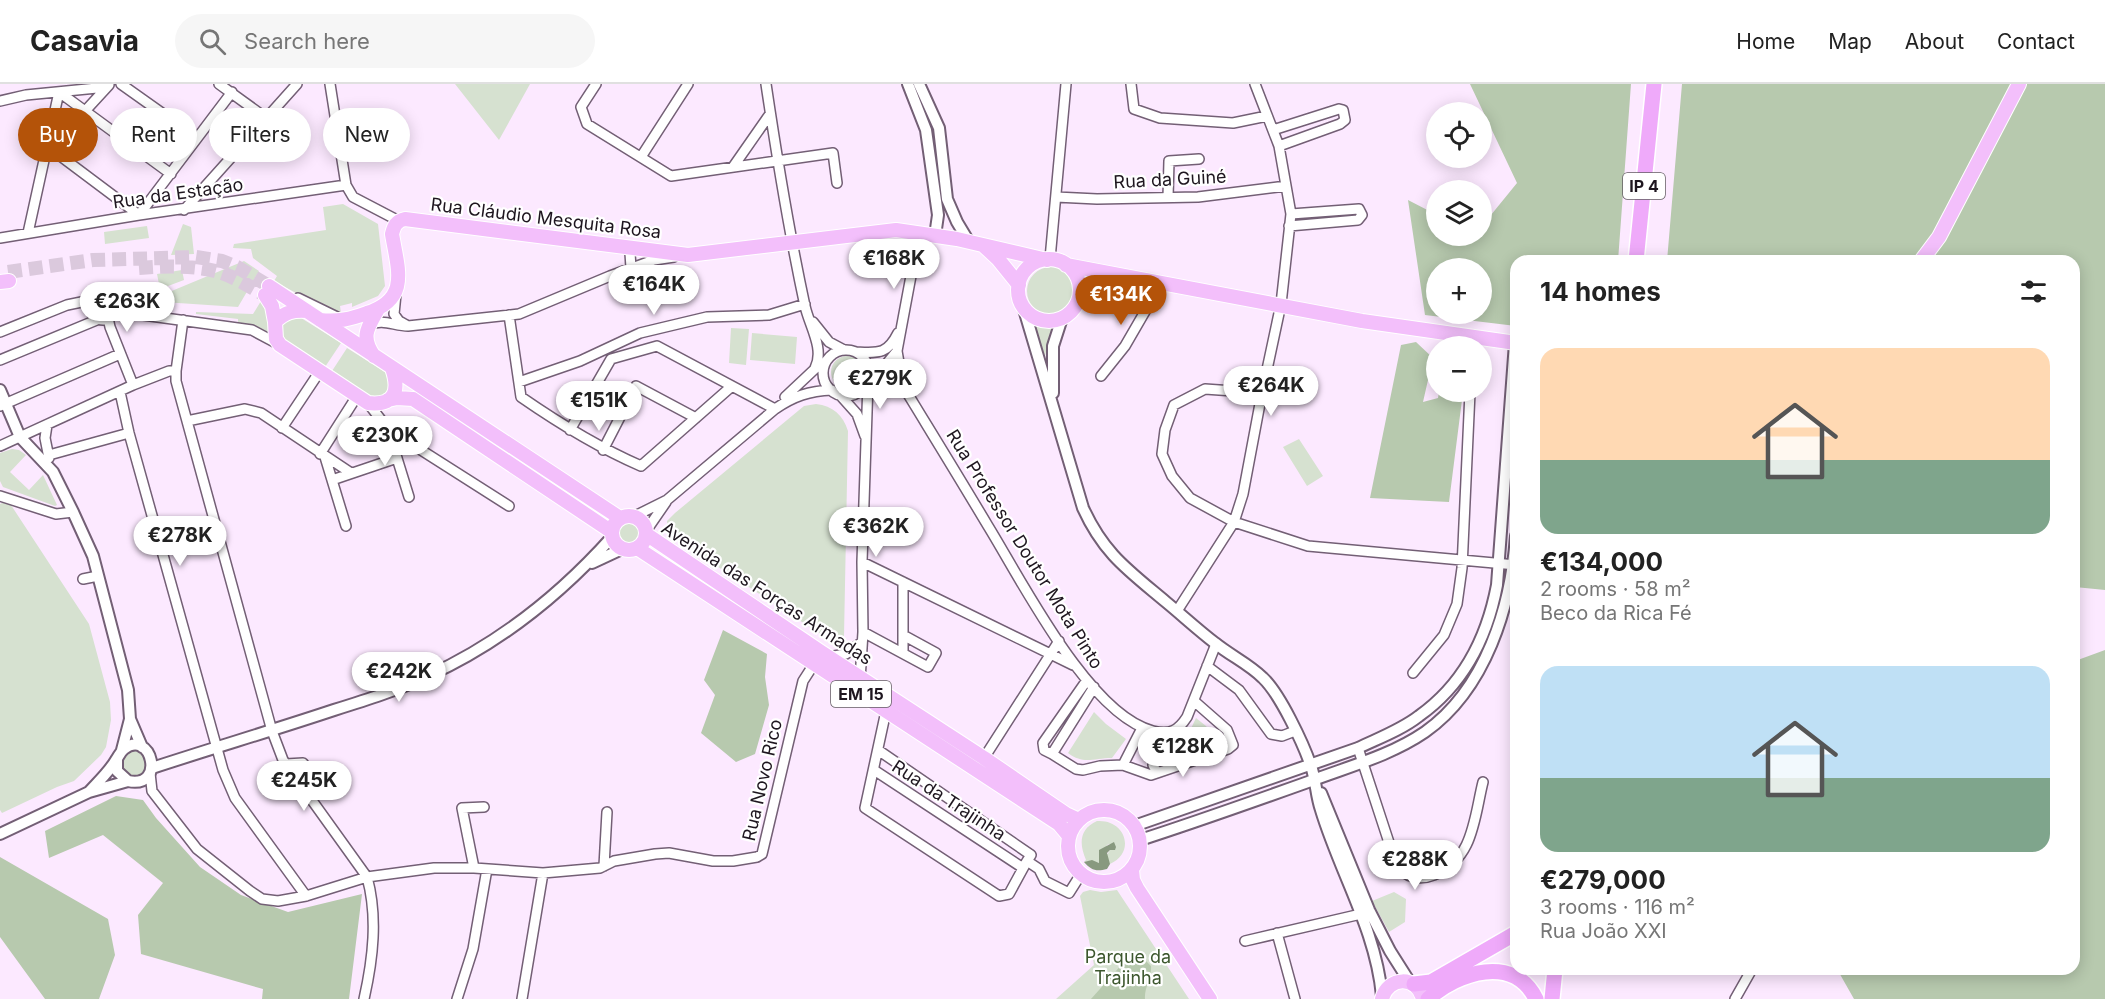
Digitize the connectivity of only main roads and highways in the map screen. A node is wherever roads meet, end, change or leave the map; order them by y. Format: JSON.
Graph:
{"nodes":[{"id":1,"x":1654,"y":84,"type":"edge"},
{"id":2,"x":2019,"y":84,"type":"edge"},
{"id":3,"x":976,"y":244,"type":"junction"},
{"id":4,"x":1637,"y":255,"type":"edge"},
{"id":5,"x":1926,"y":255,"type":"edge"},
{"id":6,"x":1049,"y":260,"type":"junction"},
{"id":7,"x":1066,"y":265,"type":"junction"},
{"id":8,"x":1136,"y":279,"type":"junction"},
{"id":9,"x":1019,"y":285,"type":"junction"},
{"id":10,"x":1077,"y":303,"type":"junction"},
{"id":11,"x":378,"y":309,"type":"junction"},
{"id":12,"x":307,"y":311,"type":"junction"},
{"id":13,"x":320,"y":320,"type":"junction"},
{"id":14,"x":275,"y":322,"type":"junction"},
{"id":15,"x":1510,"y":342,"type":"edge"},
{"id":16,"x":374,"y":356,"type":"junction"},
{"id":17,"x":392,"y":368,"type":"junction"},
{"id":18,"x":388,"y":400,"type":"junction"},
{"id":19,"x":627,"y":518,"type":"junction"},
{"id":20,"x":646,"y":532,"type":"junction"},
{"id":21,"x":612,"y":535,"type":"junction"},
{"id":22,"x":629,"y":548,"type":"junction"},
{"id":23,"x":815,"y":665,"type":"junction"},
{"id":24,"x":862,"y":677,"type":"junction"},
{"id":25,"x":1079,"y":820,"type":"junction"},
{"id":26,"x":1069,"y":836,"type":"junction"},
{"id":27,"x":1132,"y":870,"type":"junction"},
{"id":28,"x":1116,"y":881,"type":"junction"},
{"id":29,"x":1510,"y":936,"type":"edge"},
{"id":30,"x":1510,"y":974,"type":"edge"},
{"id":31,"x":1511,"y":975,"type":"edge"},
{"id":32,"x":1554,"y":975,"type":"edge"},
{"id":33,"x":1564,"y":975,"type":"edge"},
{"id":34,"x":1411,"y":982,"type":"junction"},
{"id":35,"x":1199,"y":996,"type":"edge"},
{"id":36,"x":1382,"y":998,"type":"edge"},
{"id":37,"x":1210,"y":999,"type":"edge"},
{"id":38,"x":1423,"y":999,"type":"edge"},
{"id":39,"x":1428,"y":999,"type":"edge"},
{"id":40,"x":1536,"y":999,"type":"edge"},
{"id":41,"x":1552,"y":999,"type":"edge"},
{"id":42,"x":1562,"y":999,"type":"edge"}],
"edges":[{"from":1,"to":4,"type":"highway","number":"IP 4"},
{"from":2,"to":5,"type":"main road"},
{"from":3,"to":6,"type":"main road","name":"Rua Cláudio Mesquita Rosa"},
{"from":3,"to":9,"type":"main road"},
{"from":3,"to":11,"type":"main road","name":"Rua Cláudio Mesquita Rosa"},
{"from":6,"to":7,"type":"main road"},
{"from":6,"to":9,"type":"main road"},
{"from":7,"to":8,"type":"main road"},
{"from":7,"to":10,"type":"main road"},
{"from":8,"to":10,"type":"main road"},
{"from":8,"to":15,"type":"main road"},
{"from":9,"to":10,"type":"main road"},
{"from":11,"to":13,"type":"main road"},
{"from":11,"to":16,"type":"main road"},
{"from":12,"to":13,"type":"main road","name":"Avenida das Forças Armadas","number":"EM 15"},
{"from":12,"to":14,"type":"main road"},
{"from":12,"to":14,"type":"main road","number":"EM 15"},
{"from":13,"to":16,"type":"main road","name":"Avenida das Forças Armadas","number":"EM 15"},
{"from":14,"to":18,"type":"main road","name":"Avenida das Forças Armadas","number":"EM 15"},
{"from":16,"to":17,"type":"main road","name":"Avenida das Forças Armadas","number":"EM 15"},
{"from":17,"to":18,"type":"main road"},
{"from":17,"to":19,"type":"main road","name":"Avenida das Forças Armadas","number":"EM 15"},
{"from":18,"to":21,"type":"main road","name":"Avenida das Forças Armadas","number":"EM 15"},
{"from":19,"to":20,"type":"main road","name":"Avenida das Forças Armadas","number":"EM 15"},
{"from":19,"to":21,"type":"main road"},
{"from":20,"to":22,"type":"main road","name":"Avenida das Forças Armadas"},
{"from":20,"to":24,"type":"main road","name":"Avenida das Forças Armadas","number":"EM 15"},
{"from":21,"to":22,"type":"main road","name":"Avenida das Forças Armadas","number":"EM 15"},
{"from":22,"to":23,"type":"main road","name":"Avenida das Forças Armadas","number":"EM 15"},
{"from":23,"to":24,"type":"main road"},
{"from":23,"to":26,"type":"main road","name":"Avenida das Forças Armadas","number":"EM 15"},
{"from":24,"to":25,"type":"main road","name":"Avenida das Forças Armadas","number":"EM 15"},
{"from":25,"to":26,"type":"main road"},
{"from":25,"to":27,"type":"main road"},
{"from":26,"to":28,"type":"main road"},
{"from":27,"to":28,"type":"main road"},
{"from":27,"to":37,"type":"main road"},
{"from":28,"to":35,"type":"main road"},
{"from":29,"to":34,"type":"highway"},
{"from":30,"to":39,"type":"highway"},
{"from":31,"to":40,"type":"highway"},
{"from":32,"to":41,"type":"highway"},
{"from":33,"to":42,"type":"highway"},
{"from":34,"to":36,"type":"main road"},
{"from":34,"to":38,"type":"main road"}]}
